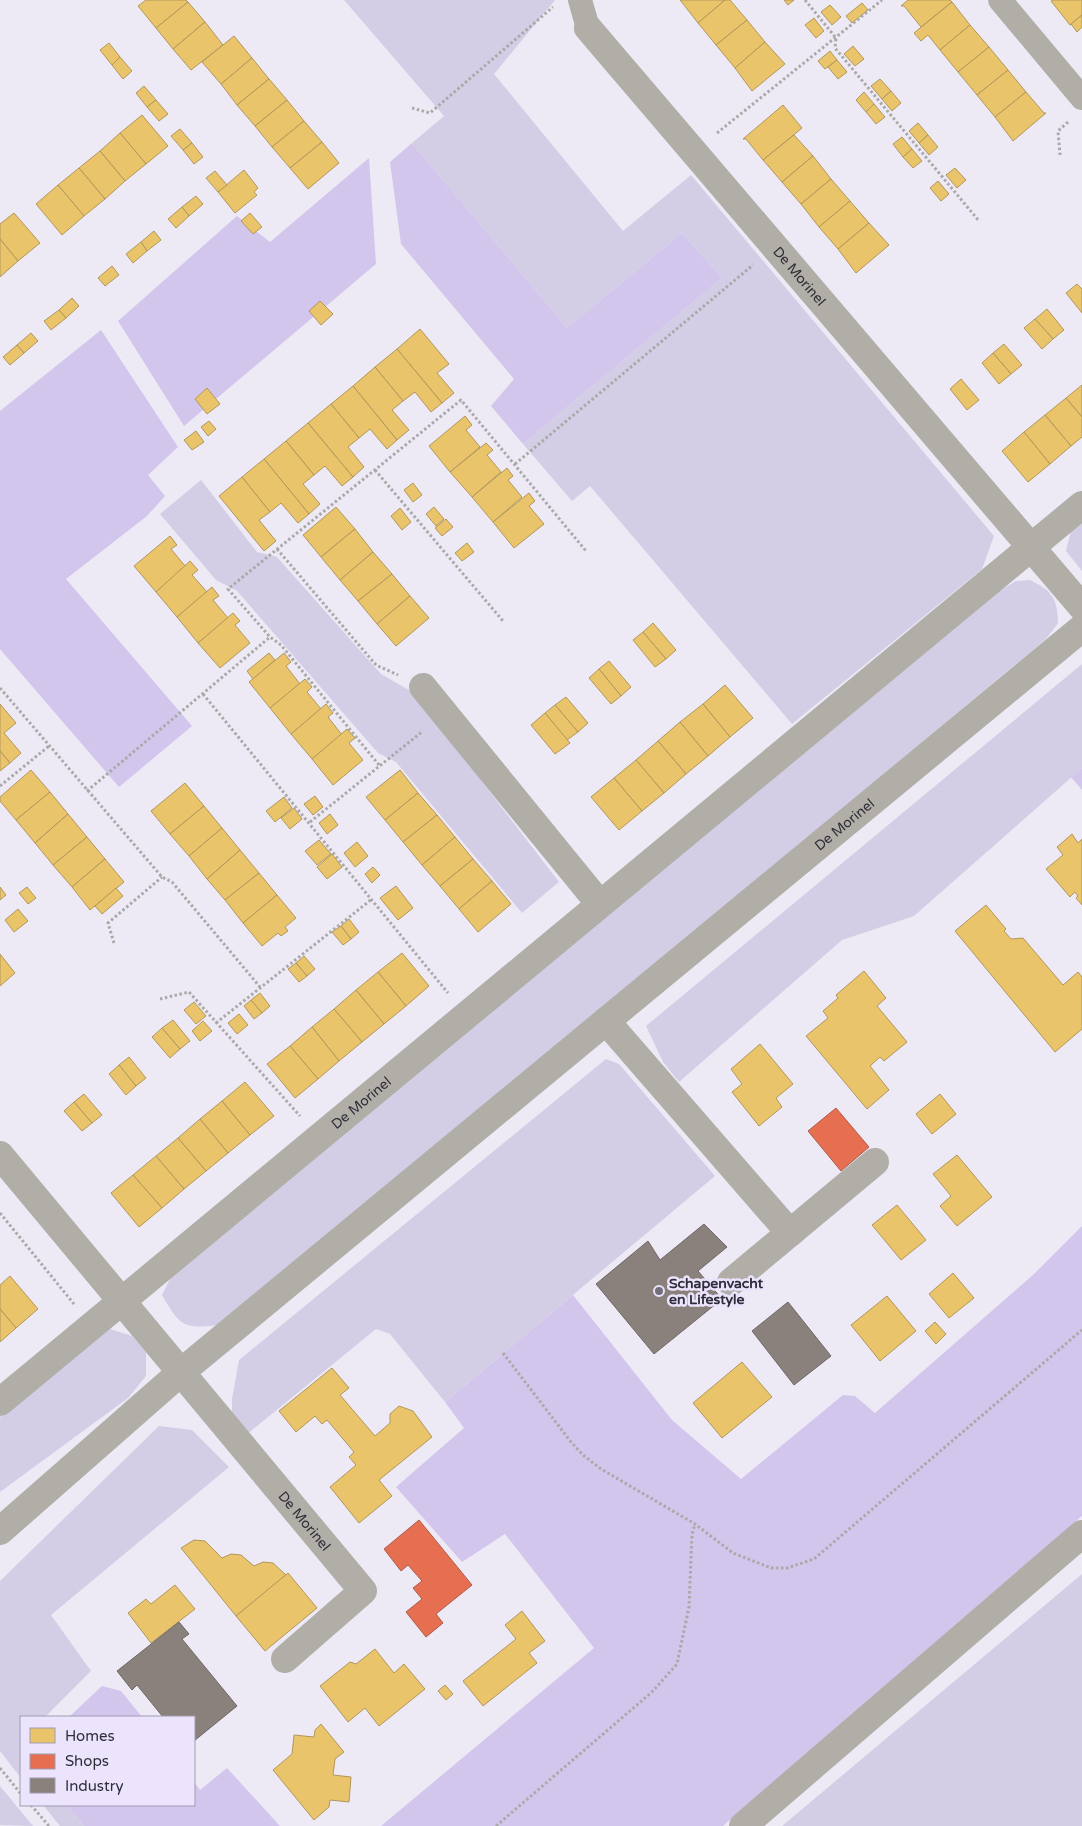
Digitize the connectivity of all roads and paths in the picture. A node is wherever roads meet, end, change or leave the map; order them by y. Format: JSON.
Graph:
{"nodes":[{"id":1,"x":580,"y":0,"type":"edge"},
{"id":2,"x":805,"y":0,"type":"edge"},
{"id":3,"x":882,"y":0,"type":"edge"},
{"id":4,"x":1000,"y":0,"type":"edge"},
{"id":5,"x":554,"y":6,"type":"dead end"},
{"id":6,"x":588,"y":28,"type":"joint"},
{"id":7,"x":836,"y":38,"type":"junction"},
{"id":8,"x":1082,"y":98,"type":"edge"},
{"id":9,"x":412,"y":108,"type":"dead end"},
{"id":10,"x":1070,"y":121,"type":"dead end"},
{"id":11,"x":693,"y":151,"type":"junction"},
{"id":12,"x":1060,"y":154,"type":"dead end"},
{"id":13,"x":980,"y":221,"type":"dead end"},
{"id":14,"x":775,"y":246,"type":"junction"},
{"id":15,"x":515,"y":464,"type":"junction"},
{"id":16,"x":375,"y":470,"type":"junction"},
{"id":17,"x":1082,"y":505,"type":"edge"},
{"id":18,"x":1031,"y":547,"type":"junction"},
{"id":19,"x":277,"y":549,"type":"junction"},
{"id":20,"x":586,"y":551,"type":"dead end"},
{"id":21,"x":1082,"y":607,"type":"edge"},
{"id":22,"x":502,"y":621,"type":"dead end"},
{"id":23,"x":1082,"y":628,"type":"edge"},
{"id":24,"x":270,"y":637,"type":"junction"},
{"id":25,"x":423,"y":687,"type":"joint"},
{"id":26,"x":0,"y":688,"type":"edge"},
{"id":27,"x":203,"y":694,"type":"junction"},
{"id":28,"x":445,"y":714,"type":"junction"},
{"id":29,"x":49,"y":746,"type":"junction"},
{"id":30,"x":379,"y":765,"type":"junction"},
{"id":31,"x":0,"y":786,"type":"edge"},
{"id":32,"x":86,"y":791,"type":"junction"},
{"id":33,"x":310,"y":822,"type":"junction"},
{"id":34,"x":162,"y":877,"type":"junction"},
{"id":35,"x":372,"y":899,"type":"junction"},
{"id":36,"x":600,"y":903,"type":"junction"},
{"id":37,"x":114,"y":943,"type":"dead end"},
{"id":38,"x":260,"y":987,"type":"junction"},
{"id":39,"x":160,"y":999,"type":"dead end"},
{"id":40,"x":466,"y":1014,"type":"junction"},
{"id":41,"x":606,"y":1020,"type":"junction"},
{"id":42,"x":216,"y":1023,"type":"junction"},
{"id":43,"x":319,"y":1137,"type":"junction"},
{"id":44,"x":0,"y":1155,"type":"edge"},
{"id":45,"x":875,"y":1162,"type":"dead end"},
{"id":46,"x":0,"y":1213,"type":"edge"},
{"id":47,"x":790,"y":1233,"type":"junction"},
{"id":48,"x":731,"y":1282,"type":"dead end"},
{"id":49,"x":121,"y":1301,"type":"junction"},
{"id":50,"x":91,"y":1326,"type":"junction"},
{"id":51,"x":1082,"y":1330,"type":"edge"},
{"id":52,"x":503,"y":1353,"type":"dead end"},
{"id":53,"x":180,"y":1373,"type":"junction"},
{"id":54,"x":0,"y":1402,"type":"edge"},
{"id":55,"x":695,"y":1524,"type":"junction"},
{"id":56,"x":0,"y":1531,"type":"edge"},
{"id":57,"x":1082,"y":1534,"type":"edge"},
{"id":58,"x":285,"y":1659,"type":"dead end"},
{"id":59,"x":0,"y":1768,"type":"edge"},
{"id":60,"x":20,"y":1793,"type":"edge"},
{"id":61,"x":32,"y":1806,"type":"edge"},
{"id":62,"x":49,"y":1826,"type":"edge"},
{"id":63,"x":496,"y":1826,"type":"edge"},
{"id":64,"x":743,"y":1826,"type":"edge"}],
"edges":[{"from":1,"to":6,"type":"street","name":"De Morinel"},
{"from":2,"to":7,"type":"path"},
{"from":3,"to":7,"type":"path"},
{"from":4,"to":8,"type":"street"},
{"from":5,"to":9,"type":"path"},
{"from":6,"to":11,"type":"street","name":"De Morinel"},
{"from":7,"to":11,"type":"path"},
{"from":7,"to":13,"type":"path"},
{"from":10,"to":12,"type":"path"},
{"from":11,"to":14,"type":"street","name":"De Morinel"},
{"from":14,"to":15,"type":"path"},
{"from":14,"to":18,"type":"street","name":"De Morinel"},
{"from":15,"to":16,"type":"path"},
{"from":15,"to":20,"type":"path"},
{"from":16,"to":19,"type":"path"},
{"from":16,"to":22,"type":"path"},
{"from":17,"to":18,"type":"street","name":"De Morinel"},
{"from":18,"to":21,"type":"street","name":"De Morinel"},
{"from":18,"to":36,"type":"street","name":"De Morinel"},
{"from":19,"to":24,"type":"path"},
{"from":19,"to":25,"type":"path"},
{"from":23,"to":41,"type":"street","name":"De Morinel"},
{"from":24,"to":27,"type":"path"},
{"from":24,"to":30,"type":"path"},
{"from":25,"to":28,"type":"street"},
{"from":26,"to":29,"type":"path"},
{"from":27,"to":32,"type":"path"},
{"from":27,"to":33,"type":"path"},
{"from":28,"to":30,"type":"path"},
{"from":28,"to":36,"type":"street"},
{"from":29,"to":31,"type":"path"},
{"from":29,"to":32,"type":"path"},
{"from":30,"to":33,"type":"path"},
{"from":32,"to":34,"type":"path"},
{"from":33,"to":35,"type":"path"},
{"from":34,"to":37,"type":"path"},
{"from":34,"to":38,"type":"path"},
{"from":35,"to":38,"type":"path"},
{"from":35,"to":40,"type":"path"},
{"from":36,"to":40,"type":"street","name":"De Morinel"},
{"from":38,"to":42,"type":"path"},
{"from":39,"to":42,"type":"path"},
{"from":40,"to":43,"type":"street","name":"De Morinel"},
{"from":41,"to":47,"type":"street"},
{"from":41,"to":53,"type":"street","name":"De Morinel"},
{"from":42,"to":43,"type":"path"},
{"from":43,"to":49,"type":"street","name":"De Morinel"},
{"from":44,"to":49,"type":"street","name":"De Morinel"},
{"from":45,"to":47,"type":"street"},
{"from":46,"to":50,"type":"path"},
{"from":47,"to":48,"type":"street"},
{"from":49,"to":50,"type":"street","name":"De Morinel"},
{"from":49,"to":53,"type":"street","name":"De Morinel"},
{"from":50,"to":54,"type":"street","name":"De Morinel"},
{"from":51,"to":55,"type":"path"},
{"from":52,"to":55,"type":"path"},
{"from":53,"to":56,"type":"street","name":"De Morinel"},
{"from":53,"to":58,"type":"street","name":"De Morinel"},
{"from":55,"to":63,"type":"path"},
{"from":57,"to":64,"type":"street"},
{"from":59,"to":60,"type":"path"},
{"from":61,"to":62,"type":"path"}]}
